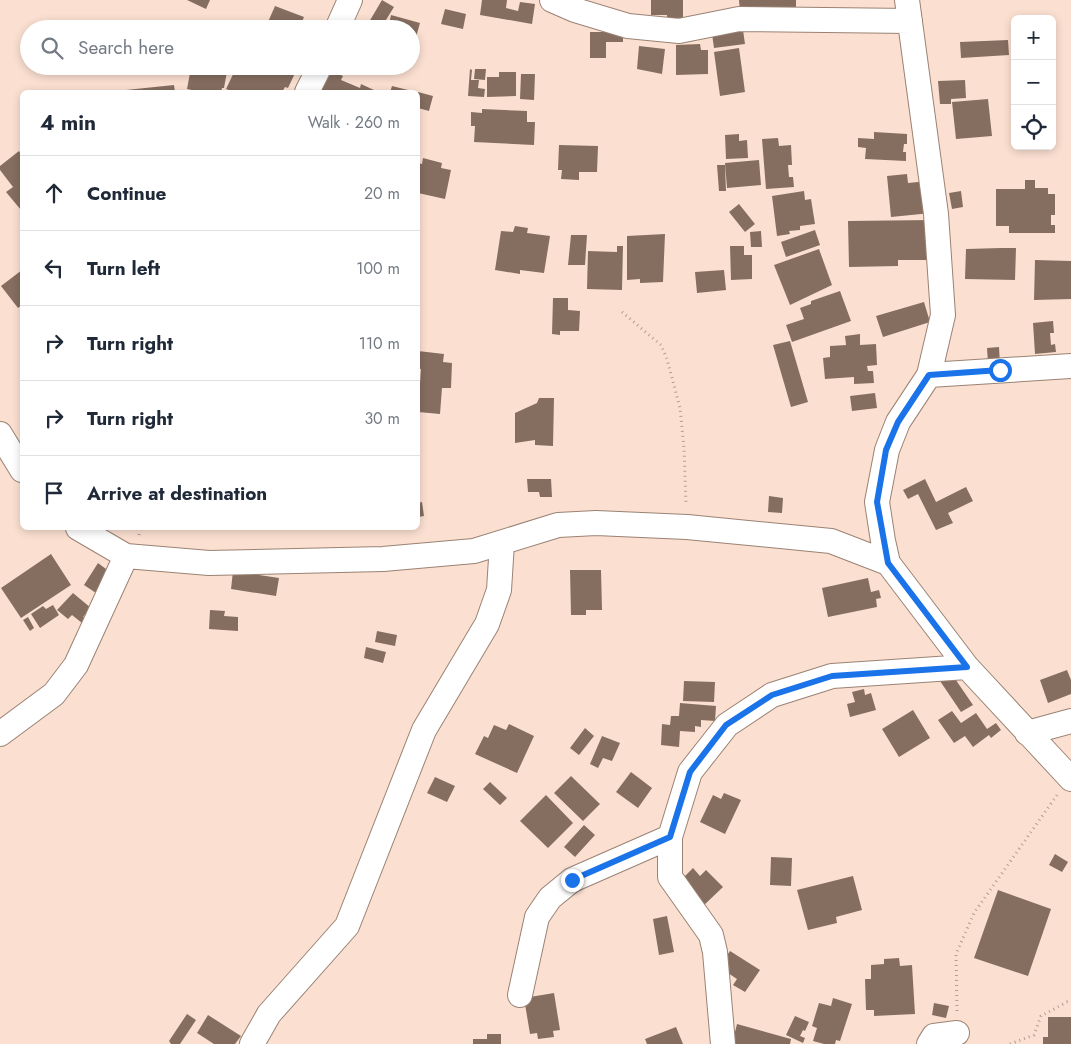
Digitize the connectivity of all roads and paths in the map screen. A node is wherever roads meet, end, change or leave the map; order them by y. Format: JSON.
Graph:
{"nodes":[{"id":1,"x":350,"y":0,"type":"edge"},
{"id":2,"x":552,"y":0,"type":"edge"},
{"id":3,"x":909,"y":11,"type":"edge"},
{"id":4,"x":341,"y":20,"type":"edge"},
{"id":5,"x":316,"y":75,"type":"edge"},
{"id":6,"x":308,"y":90,"type":"edge"},
{"id":7,"x":622,"y":312,"type":"dead end"},
{"id":8,"x":1071,"y":366,"type":"edge"},
{"id":9,"x":929,"y":375,"type":"junction"},
{"id":10,"x":0,"y":434,"type":"edge"},
{"id":11,"x":20,"y":467,"type":"edge"},
{"id":12,"x":687,"y":528,"type":"junction"},
{"id":13,"x":81,"y":530,"type":"edge"},
{"id":14,"x":502,"y":543,"type":"junction"},
{"id":15,"x":126,"y":556,"type":"junction"},
{"id":16,"x":888,"y":563,"type":"junction"},
{"id":17,"x":967,"y":667,"type":"junction"},
{"id":18,"x":1071,"y":721,"type":"edge"},
{"id":19,"x":1027,"y":733,"type":"junction"},
{"id":20,"x":0,"y":734,"type":"edge"},
{"id":21,"x":1070,"y":779,"type":"edge"},
{"id":22,"x":670,"y":837,"type":"junction"},
{"id":23,"x":520,"y":995,"type":"dead end"},
{"id":24,"x":1071,"y":1003,"type":"edge"},
{"id":25,"x":957,"y":1033,"type":"joint"},
{"id":26,"x":252,"y":1044,"type":"edge"},
{"id":27,"x":723,"y":1044,"type":"edge"},
{"id":28,"x":929,"y":1044,"type":"edge"},
{"id":29,"x":1010,"y":1044,"type":"edge"}],
"edges":[{"from":1,"to":4,"type":"street"},
{"from":2,"to":3,"type":"street"},
{"from":3,"to":9,"type":"street"},
{"from":5,"to":6,"type":"street"},
{"from":7,"to":12,"type":"path"},
{"from":8,"to":9,"type":"street"},
{"from":9,"to":16,"type":"street"},
{"from":10,"to":11,"type":"street"},
{"from":12,"to":14,"type":"street"},
{"from":12,"to":16,"type":"street"},
{"from":13,"to":15,"type":"street"},
{"from":14,"to":15,"type":"street"},
{"from":14,"to":26,"type":"street"},
{"from":15,"to":20,"type":"street"},
{"from":16,"to":17,"type":"street"},
{"from":17,"to":19,"type":"street"},
{"from":17,"to":22,"type":"street"},
{"from":18,"to":19,"type":"street"},
{"from":19,"to":21,"type":"street"},
{"from":21,"to":25,"type":"path"},
{"from":22,"to":23,"type":"street"},
{"from":22,"to":27,"type":"street"},
{"from":24,"to":29,"type":"path"},
{"from":25,"to":28,"type":"street"}]}
